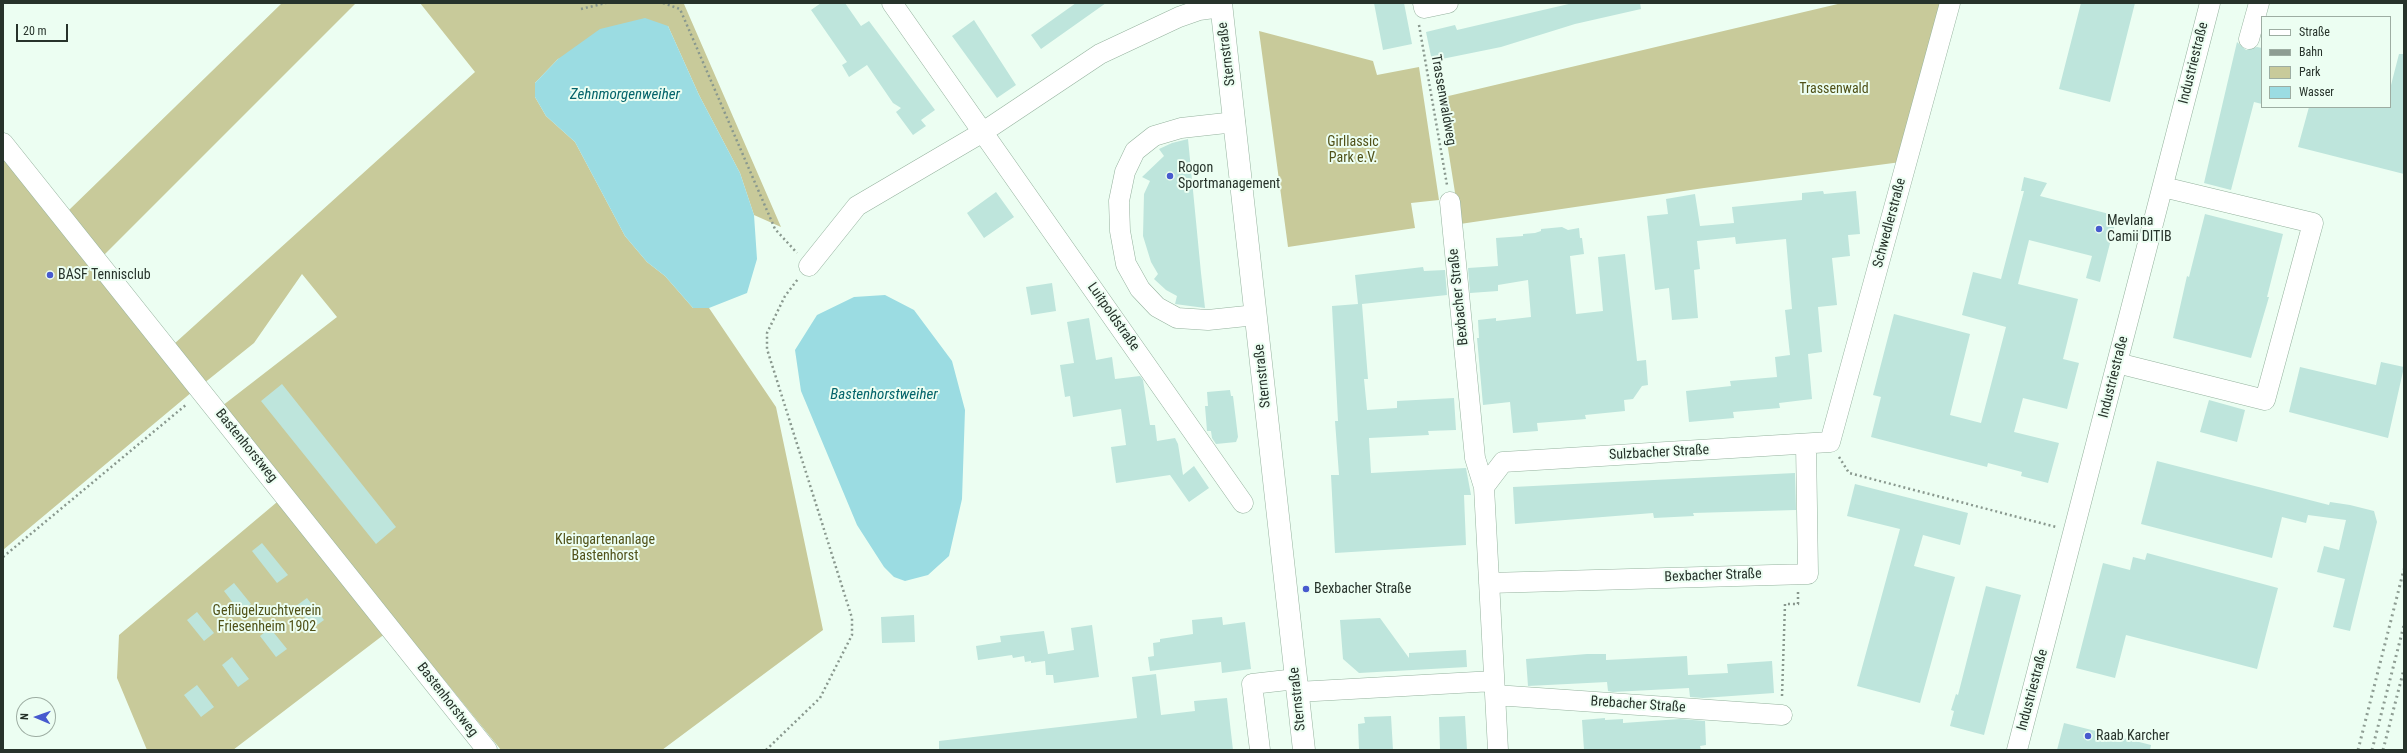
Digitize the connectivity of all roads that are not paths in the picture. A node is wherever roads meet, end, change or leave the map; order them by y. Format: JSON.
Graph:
{"nodes":[{"id":1,"x":892,"y":3,"type":"edge"},
{"id":2,"x":1448,"y":3,"type":"edge"},
{"id":3,"x":1950,"y":3,"type":"edge"},
{"id":4,"x":2210,"y":3,"type":"edge"},
{"id":5,"x":2259,"y":3,"type":"edge"},
{"id":6,"x":1221,"y":5,"type":"edge"},
{"id":7,"x":1422,"y":11,"type":"edge"},
{"id":8,"x":2250,"y":39,"type":"dead end"},
{"id":9,"x":1235,"y":122,"type":"junction"},
{"id":10,"x":984,"y":132,"type":"junction"},
{"id":11,"x":3,"y":143,"type":"edge"},
{"id":12,"x":2163,"y":187,"type":"junction"},
{"id":13,"x":1450,"y":202,"type":"road end"},
{"id":14,"x":809,"y":266,"type":"road end"},
{"id":15,"x":1256,"y":315,"type":"junction"},
{"id":16,"x":2117,"y":363,"type":"junction"},
{"id":17,"x":1830,"y":442,"type":"joint"},
{"id":18,"x":1806,"y":444,"type":"junction"},
{"id":19,"x":1489,"y":480,"type":"junction"},
{"id":20,"x":1243,"y":503,"type":"dead end"},
{"id":21,"x":1489,"y":583,"type":"junction"},
{"id":22,"x":1296,"y":686,"type":"junction"},
{"id":23,"x":1494,"y":688,"type":"junction"},
{"id":24,"x":1782,"y":715,"type":"road end"},
{"id":25,"x":487,"y":750,"type":"edge"},
{"id":26,"x":1260,"y":750,"type":"edge"},
{"id":27,"x":1304,"y":750,"type":"edge"},
{"id":28,"x":1498,"y":750,"type":"edge"},
{"id":29,"x":2017,"y":750,"type":"edge"}],
"edges":[{"from":1,"to":10,"type":"street","name":"Luitpoldstraße"},
{"from":2,"to":7,"type":"street"},
{"from":3,"to":17,"type":"street","name":"Schwedlerstraße"},
{"from":4,"to":12,"type":"street","name":"Industriestraße"},
{"from":5,"to":8,"type":"street"},
{"from":6,"to":9,"type":"main road","name":"Sternstraße"},
{"from":6,"to":10,"type":"street"},
{"from":9,"to":15,"type":"main road","name":"Sternstraße"},
{"from":9,"to":15,"type":"street"},
{"from":10,"to":14,"type":"street"},
{"from":10,"to":20,"type":"street","name":"Luitpoldstraße"},
{"from":11,"to":25,"type":"street","name":"Bastenhorstweg"},
{"from":12,"to":16,"type":"street","name":"Industriestraße"},
{"from":12,"to":16,"type":"street"},
{"from":13,"to":19,"type":"street","name":"Bexbacher Straße"},
{"from":15,"to":22,"type":"main road","name":"Sternstraße"},
{"from":16,"to":29,"type":"street","name":"Industriestraße"},
{"from":17,"to":18,"type":"street","name":"Sulzbacher Straße"},
{"from":18,"to":19,"type":"street","name":"Sulzbacher Straße"},
{"from":18,"to":21,"type":"street","name":"Bexbacher Straße"},
{"from":19,"to":21,"type":"street","name":"Bexbacher Straße"},
{"from":21,"to":23,"type":"street","name":"Bexbacher Straße"},
{"from":22,"to":23,"type":"street","name":"Brebacher Straße"},
{"from":22,"to":26,"type":"street","name":"Brebacher Straße"},
{"from":22,"to":27,"type":"main road","name":"Sternstraße"},
{"from":23,"to":24,"type":"street","name":"Brebacher Straße"},
{"from":23,"to":28,"type":"street","name":"Bexbacher Straße"}]}
